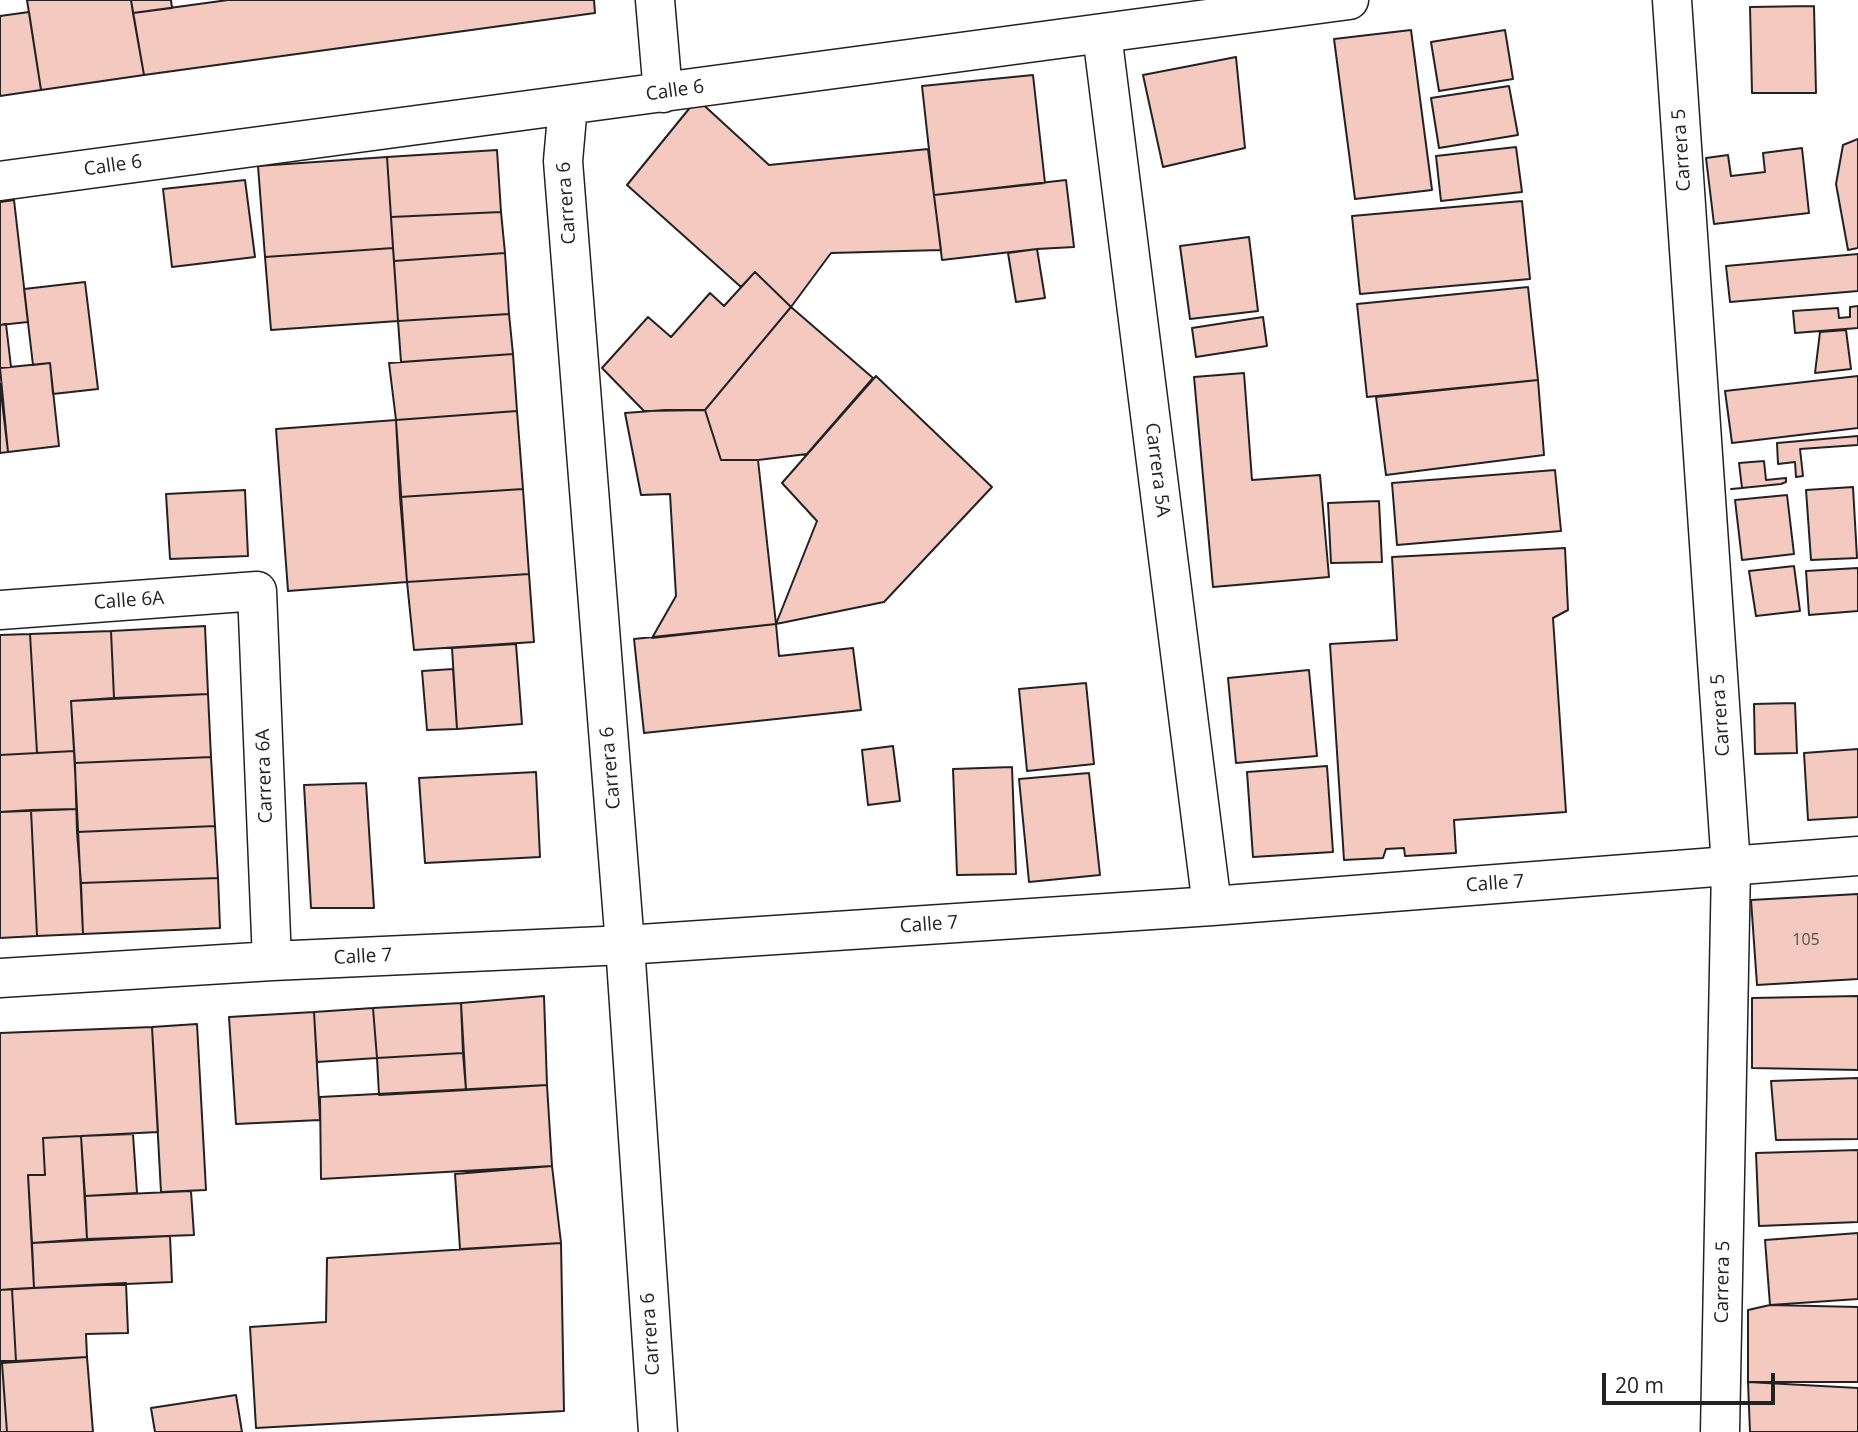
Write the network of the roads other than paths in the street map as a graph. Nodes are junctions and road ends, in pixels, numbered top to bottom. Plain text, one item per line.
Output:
1 (655, 0) edge
2 (1349, 0) edge
3 (1672, 0) edge
4 (1102, 34) junction
5 (663, 93) junction
6 (568, 105) junction
7 (0, 181) edge
8 (257, 591) joint
9 (0, 610) edge
10 (1858, 856) edge
11 (1731, 866) junction
12 (1212, 906) junction
13 (625, 944) junction
14 (272, 961) junction
15 (0, 978) edge
16 (657, 1432) edge
17 (1720, 1432) edge

1 - 5 street
2 - 4 street, Calle 6
3 - 11 street, Carrera 5
4 - 5 street, Calle 6
4 - 12 street, Carrera 5A
5 - 6 street, Calle 6
6 - 7 street, Calle 6
6 - 13 street, Carrera 6
8 - 9 street, Calle 6A
8 - 14 street, Carrera 6A
10 - 11 street, Calle 7
11 - 12 street, Calle 7
11 - 17 street, Carrera 5
12 - 13 street, Calle 7
13 - 14 street, Calle 7
13 - 16 street, Carrera 6
14 - 15 street, Calle 7

